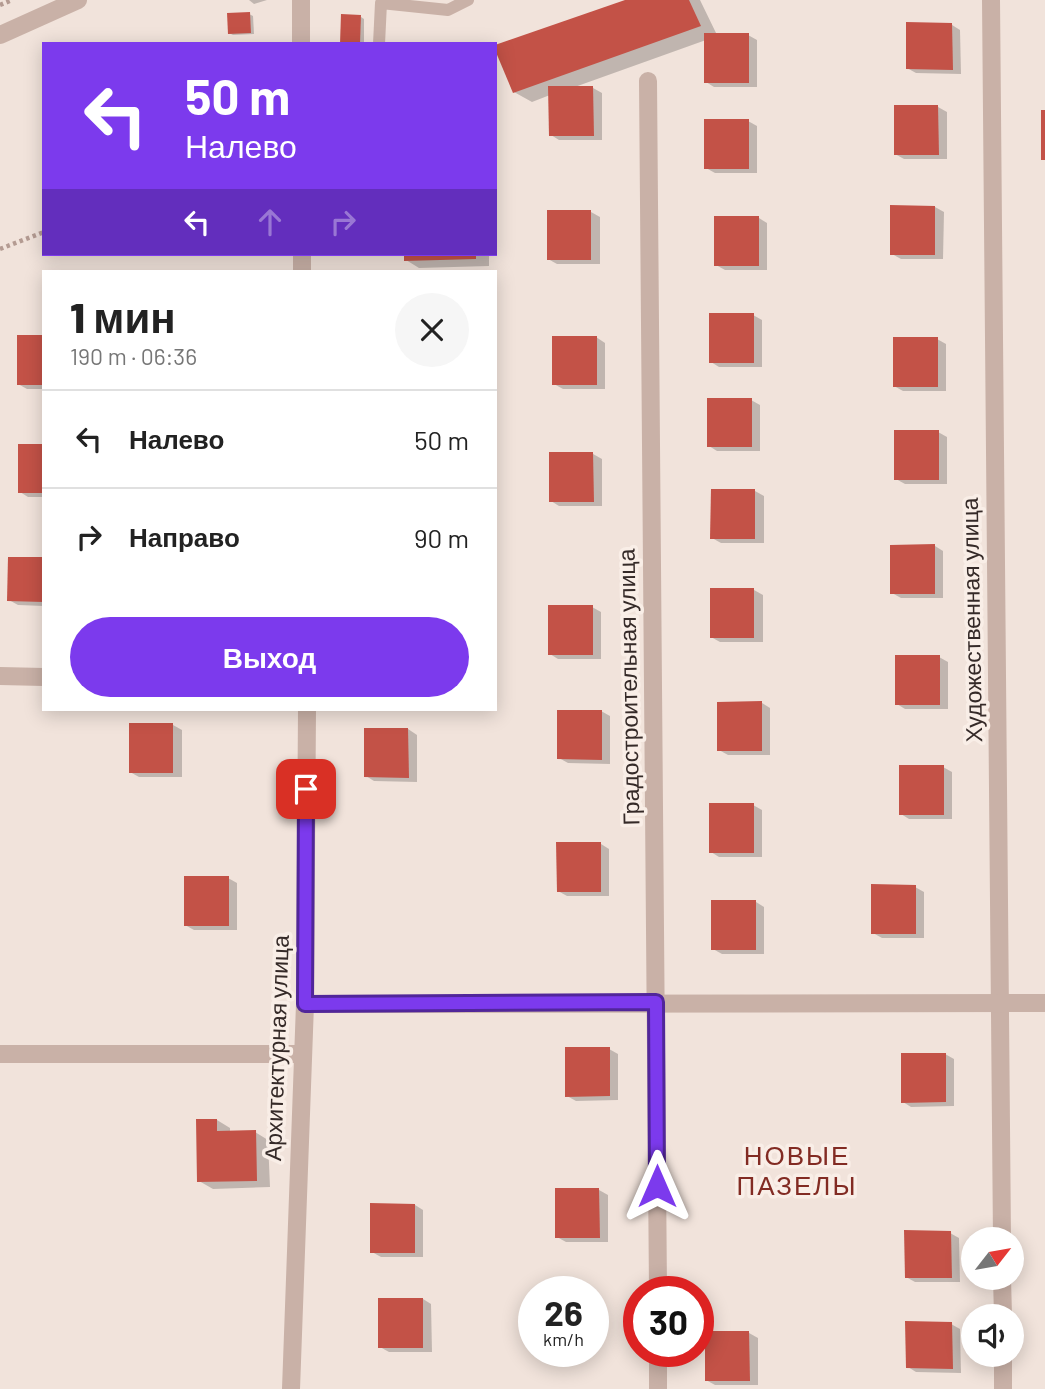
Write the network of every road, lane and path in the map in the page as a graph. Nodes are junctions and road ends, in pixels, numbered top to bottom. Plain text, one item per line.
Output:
1 (12, 0) edge
2 (78, 0) edge
3 (301, 0) edge
4 (468, 0) edge
5 (991, 0) edge
6 (380, 1) edge
7 (0, 5) edge
8 (52, 6) edge
9 (0, 35) edge
10 (301, 42) edge
11 (379, 42) edge
12 (648, 81) dead end
13 (42, 233) edge
14 (0, 248) edge
15 (0, 676) edge
16 (42, 677) edge
17 (307, 711) edge
18 (656, 1002) junction
19 (1000, 1002) junction
20 (1045, 1003) edge
21 (305, 1004) junction
22 (0, 1054) edge
23 (303, 1054) junction
24 (1002, 1227) edge
25 (658, 1276) edge
26 (658, 1367) edge
27 (1003, 1367) edge
28 (291, 1389) edge
29 (658, 1389) edge
30 (1003, 1389) edge

1 - 7 path
2 - 8 street
3 - 10 street
4 - 6 lane
5 - 19 street, Художественная улица
6 - 11 lane
8 - 9 street
12 - 18 street, Градостроительная улица
13 - 14 path
15 - 16 street
17 - 21 street, Архитектурная улица
18 - 19 street
18 - 21 street
18 - 25 street, Градостроительная улица
19 - 20 street
19 - 24 street, Художественная улица
21 - 23 street, Архитектурная улица
22 - 23 street
23 - 28 street, Архитектурная улица
26 - 29 street
27 - 30 street

